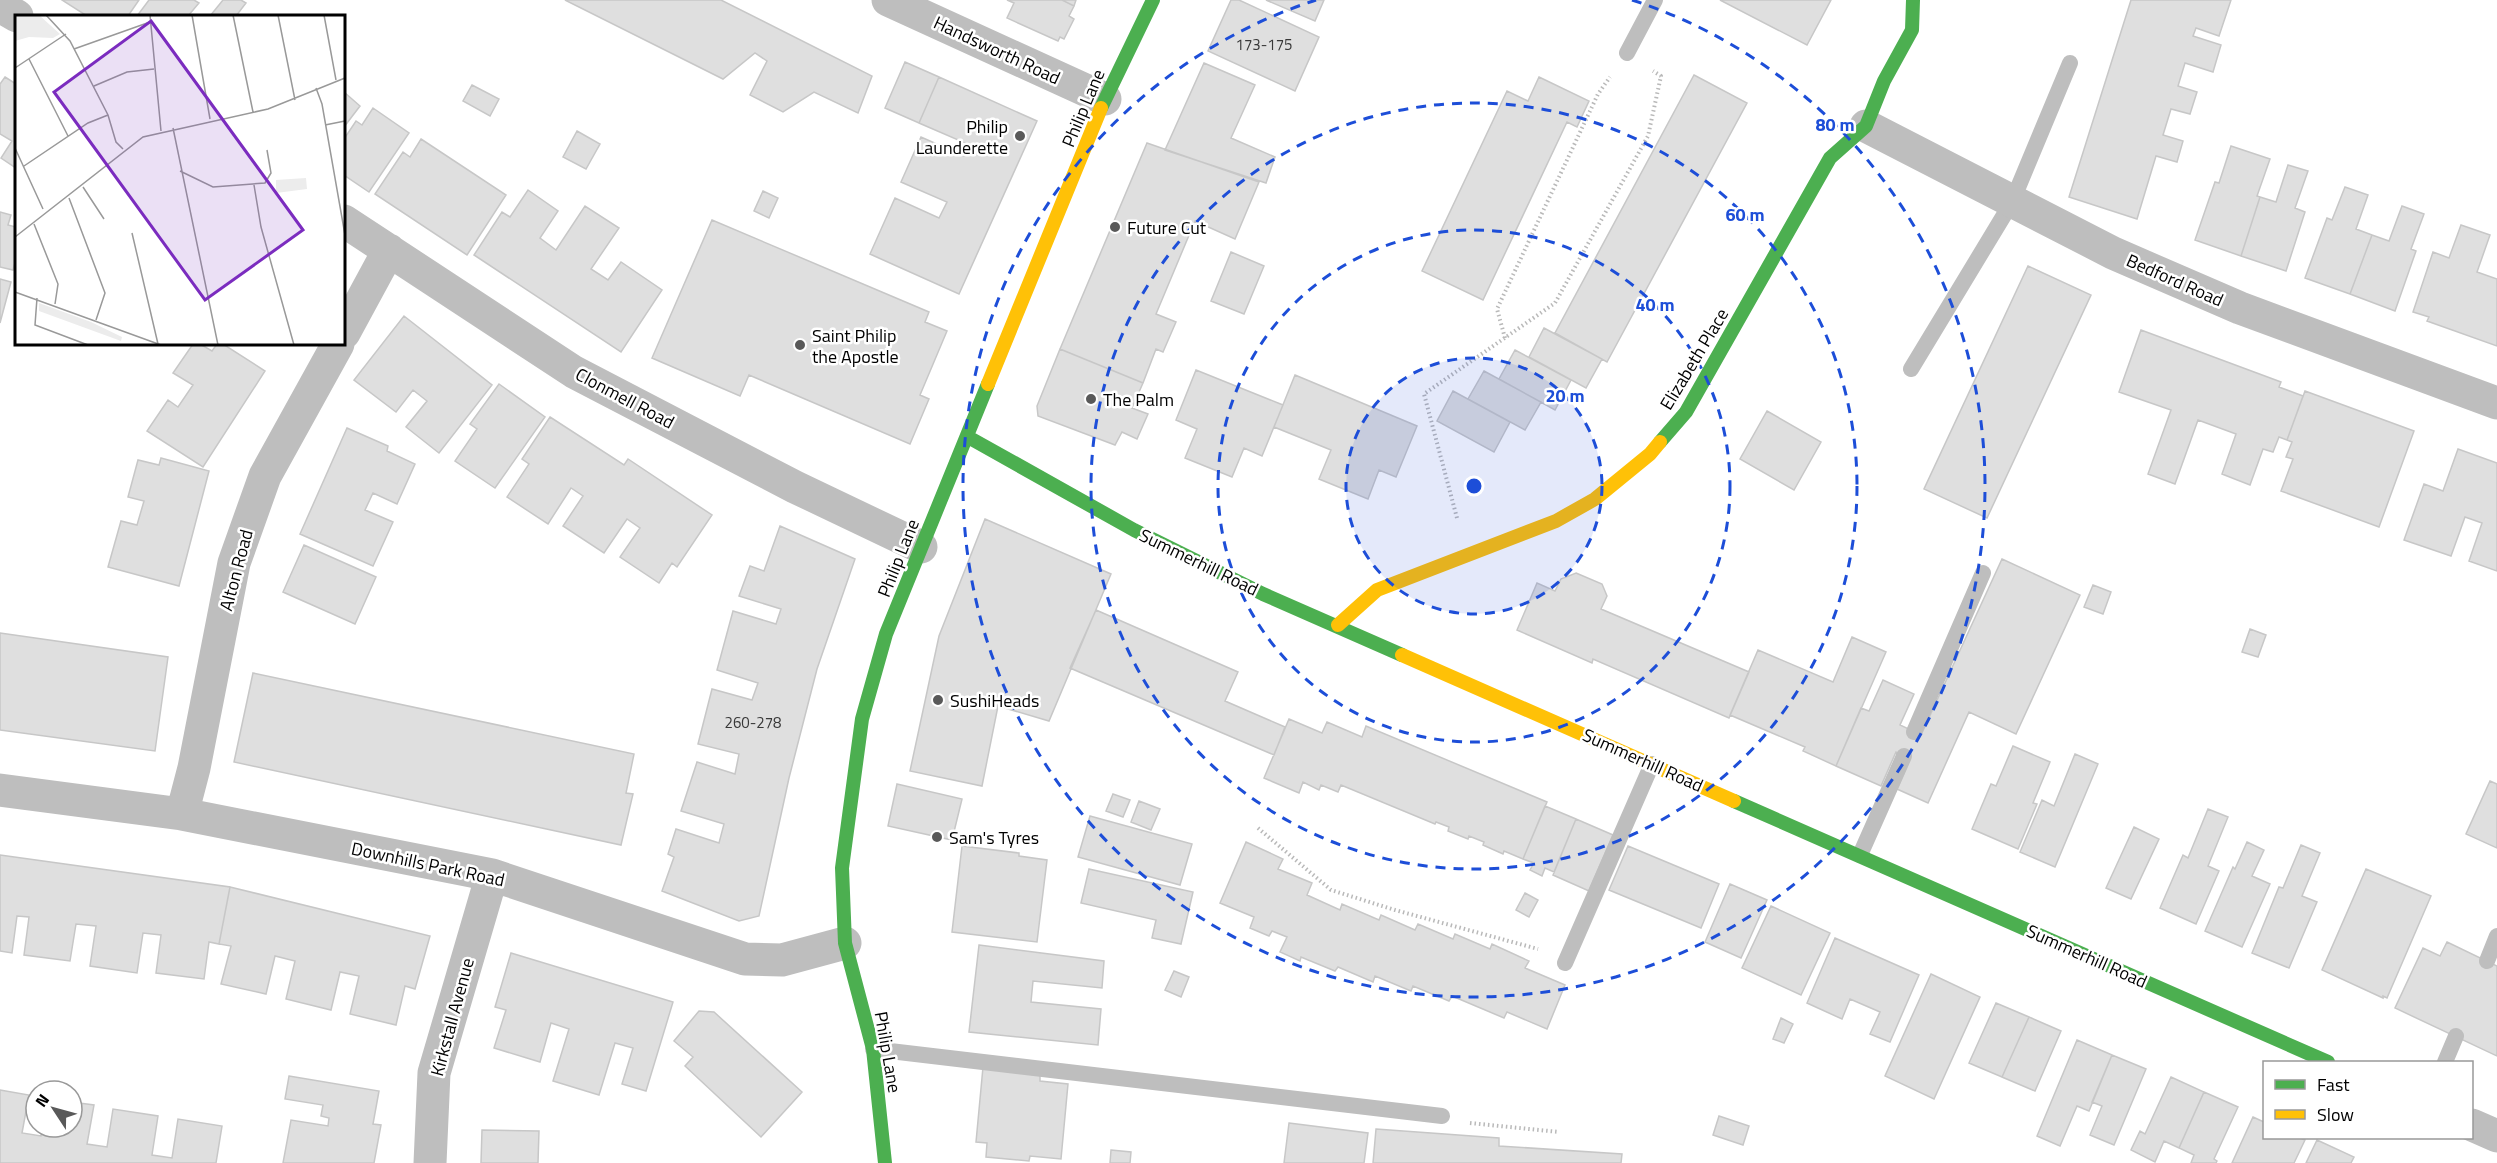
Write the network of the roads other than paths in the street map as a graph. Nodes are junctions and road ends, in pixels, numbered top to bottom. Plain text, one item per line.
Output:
1 (888, 0) edge
2 (1153, 0) edge
3 (1655, 0) edge
4 (1913, 0) edge
5 (1627, 52) road end
6 (2070, 63) dead end
7 (1105, 99) junction
8 (1866, 126) junction
9 (2012, 202) junction
10 (345, 222) edge
11 (389, 250) junction
12 (345, 331) edge
13 (337, 345) edge
14 (1911, 369) dead end
15 (2497, 403) edge
16 (968, 437) junction
17 (921, 547) junction
18 (1983, 573) dead end
19 (1338, 625) junction
20 (1914, 732) dead end
21 (1904, 756) dead end
22 (1652, 764) junction
23 (0, 790) edge
24 (182, 814) junction
25 (1860, 855) junction
26 (492, 875) junction
27 (2497, 936) edge
28 (845, 943) junction
29 (1566, 960) road end
30 (2487, 961) dead end
31 (2456, 1036) dead end
32 (873, 1049) junction
33 (2326, 1061) edge
34 (2445, 1061) edge
35 (1442, 1116) road end
36 (2473, 1125) edge
37 (2497, 1136) edge
38 (430, 1163) edge
39 (885, 1163) edge

1 - 7 street, Handsworth Road
2 - 7 street, Philip Lane
3 - 5 lane
4 - 8 street, Elizabeth Place
6 - 9 lane
7 - 16 street, Philip Lane
8 - 9 street, Bedford Road
8 - 19 street, Elizabeth Place
9 - 14 lane
9 - 15 street, Bedford Road
10 - 11 street, Clonmell Road
11 - 12 street
11 - 17 street, Clonmell Road
13 - 24 street, Alton Road
16 - 17 street, Philip Lane
16 - 19 street, Summerhill Road
17 - 28 street, Philip Lane
18 - 20 lane
19 - 22 street, Summerhill Road
21 - 25 lane
22 - 25 street, Summerhill Road
22 - 29 lane
23 - 24 street, Downhills Park Road
24 - 26 street, Downhills Park Road
25 - 33 street, Summerhill Road
26 - 28 street, Downhills Park Road
26 - 38 street, Kirkstall Avenue
27 - 30 lane
28 - 32 street, Philip Lane
31 - 34 lane
32 - 35 lane
32 - 39 street, Philip Lane
36 - 37 street

